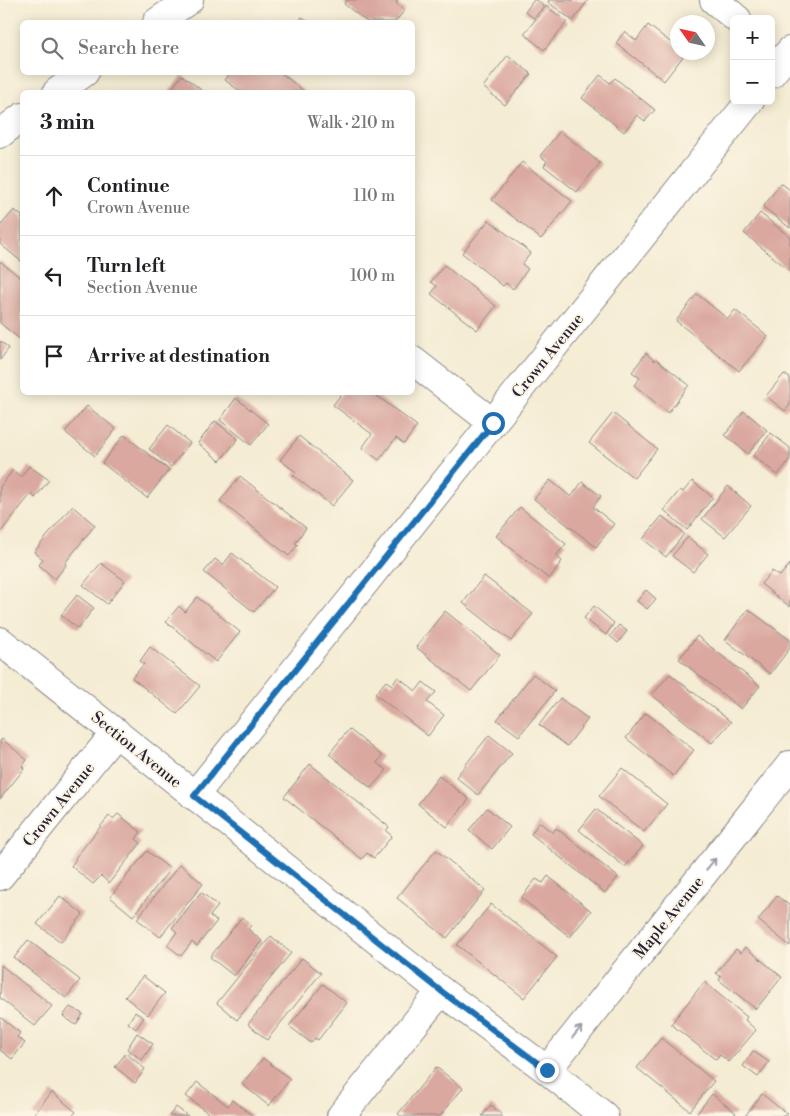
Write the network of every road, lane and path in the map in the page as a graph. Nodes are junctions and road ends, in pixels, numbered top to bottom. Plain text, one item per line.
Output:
1 (189, 0) edge
2 (714, 0) edge
3 (732, 15) edge
4 (160, 20) edge
5 (747, 105) edge
6 (20, 119) edge
7 (0, 134) edge
8 (415, 362) edge
9 (493, 423) junction
10 (0, 642) edge
11 (116, 732) junction
12 (790, 765) edge
13 (194, 796) junction
14 (0, 876) edge
15 (441, 991) junction
16 (547, 1070) junction
17 (341, 1116) edge
18 (604, 1116) edge

1 - 4 street
2 - 3 street
5 - 9 street, Crown Avenue
6 - 7 street
8 - 9 street
9 - 13 street, Crown Avenue
10 - 11 street, Section Avenue
11 - 13 street, Section Avenue
11 - 14 street, Crown Avenue
16 -> 12 street, Maple Avenue
13 - 15 street, Section Avenue
15 - 16 street, Section Avenue
15 - 17 street
16 - 18 street, Section Avenue

